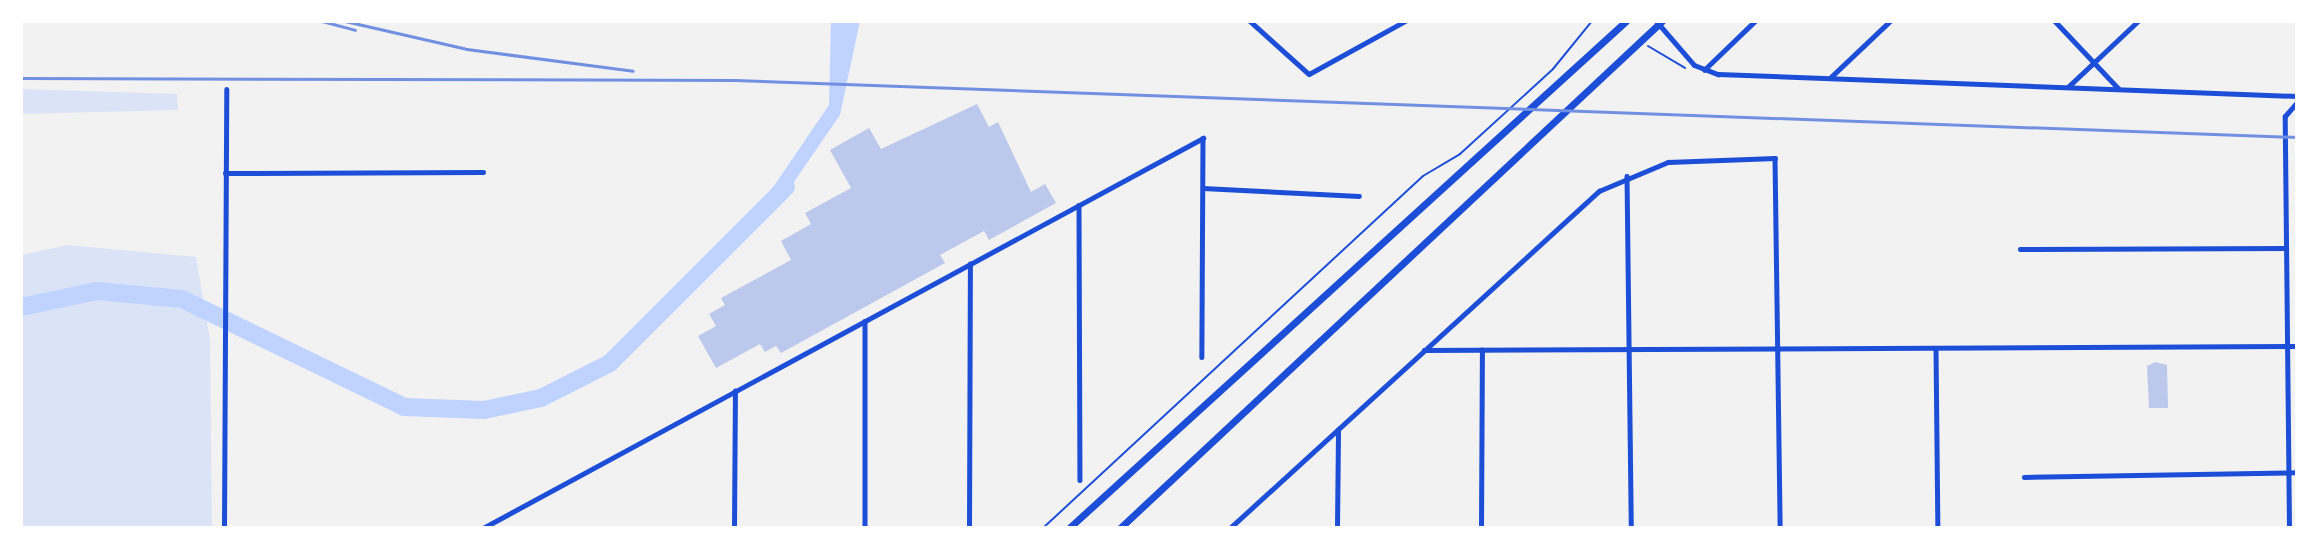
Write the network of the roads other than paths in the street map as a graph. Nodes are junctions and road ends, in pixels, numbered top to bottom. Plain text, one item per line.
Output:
1 (1250, 21) edge
2 (1405, 21) edge
3 (1626, 21) edge
4 (1755, 21) edge
5 (1890, 21) edge
6 (2055, 21) edge
7 (2138, 21) edge
8 (1659, 22) edge
9 (2094, 62) junction
10 (1704, 71) junction
11 (1830, 77) junction
12 (2068, 87) junction
13 (226, 89) dead end
14 (2119, 89) junction
15 (2297, 96) edge
16 (2297, 102) edge
17 (483, 172) dead end
18 (225, 173) junction
19 (1627, 176) junction
20 (1203, 188) junction
21 (1359, 195) dead end
22 (1079, 205) junction
23 (2286, 248) junction
24 (2020, 249) dead end
25 (970, 264) junction
26 (865, 321) junction
27 (2287, 346) junction
28 (2297, 346) edge
29 (1936, 348) junction
30 (1630, 349) junction
31 (1778, 349) junction
32 (1424, 350) junction
33 (1482, 350) junction
34 (1202, 357) dead end
35 (735, 390) junction
36 (1338, 429) junction
37 (2297, 472) edge
38 (2289, 473) junction
39 (2024, 477) dead end
40 (1080, 480) dead end
41 (224, 528) edge
42 (484, 528) edge
43 (734, 528) edge
44 (865, 528) edge
45 (969, 528) edge
46 (1069, 528) edge
47 (1120, 528) edge
48 (1230, 528) edge
49 (1337, 528) edge
50 (1481, 528) edge
51 (1631, 528) edge
52 (1780, 528) edge
53 (1938, 528) edge
54 (2289, 528) edge

1 - 2 street
3 - 46 highway
4 - 10 street
5 - 11 street
6 - 9 street
7 - 9 street
8 - 10 street
8 - 47 highway
9 - 12 street
9 - 14 street
10 - 11 street
11 - 12 street
12 - 14 street
13 - 18 street
14 - 15 street
16 - 23 street
17 - 18 street
18 - 41 street
19 - 30 street
19 - 31 street
19 - 32 street
20 - 21 street
20 - 22 street
20 - 34 street
22 - 25 street
22 - 40 street
23 - 24 street
23 - 27 street
25 - 26 street
25 - 45 street
26 - 35 street
26 - 44 street
27 - 28 street
27 - 29 street
27 - 38 street
29 - 31 street
29 - 53 street
30 - 31 street
30 - 33 street
30 - 51 street
31 - 52 street
32 - 33 street
32 - 36 street
33 - 50 street
35 - 42 street
35 - 43 street
36 - 48 street
36 - 49 street
37 - 38 street
38 - 39 street
38 - 54 street

